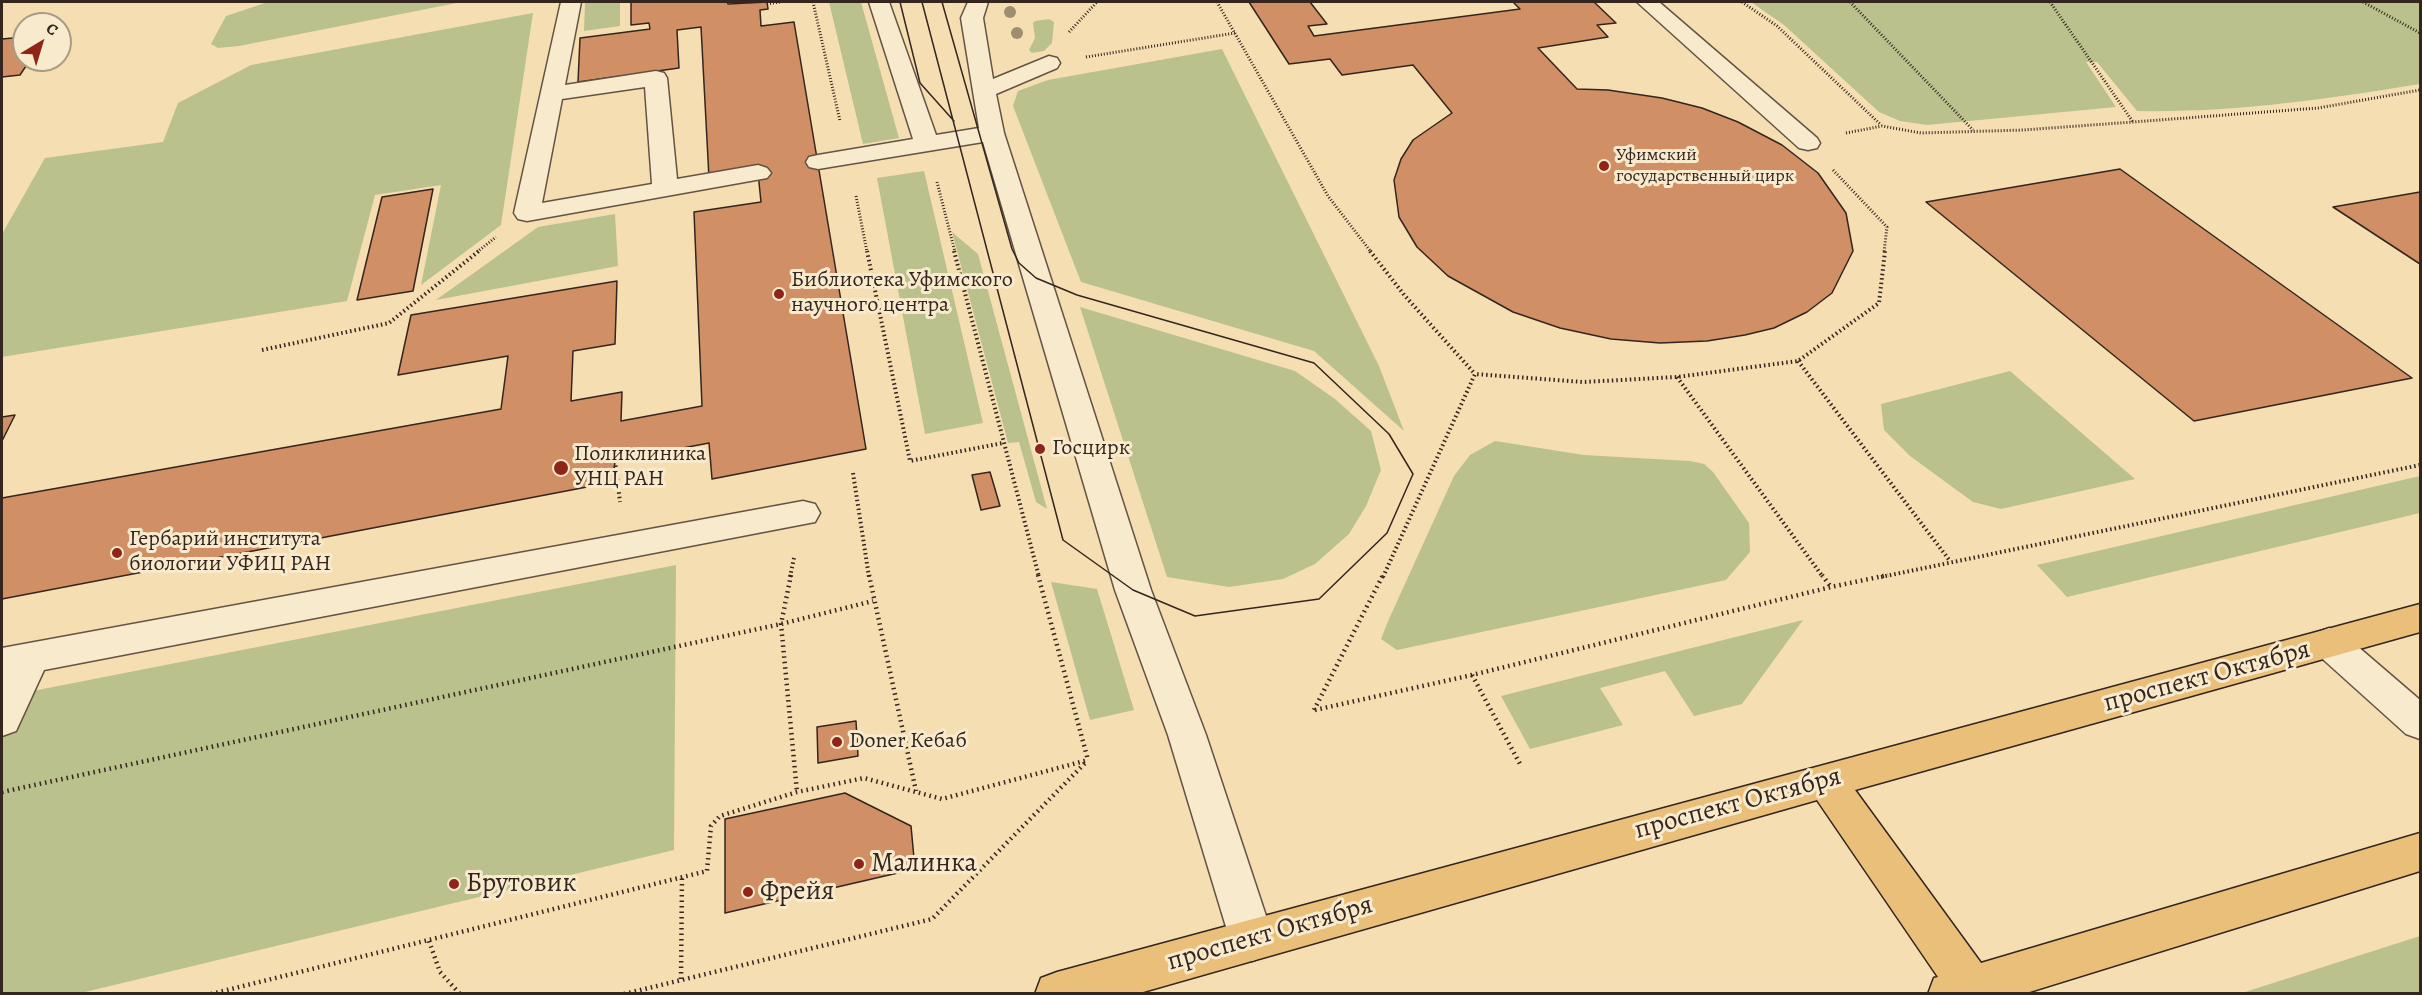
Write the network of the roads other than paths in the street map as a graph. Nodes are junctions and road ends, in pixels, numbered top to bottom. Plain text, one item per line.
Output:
1 (571, 2) edge
2 (879, 2) edge
3 (978, 2) edge
4 (1647, 2) edge
5 (1049, 63) road end
6 (984, 91) junction
7 (552, 94) junction
8 (992, 133) junction
9 (927, 144) junction
10 (1808, 144) road end
11 (818, 162) dead end
12 (758, 173) dead end
13 (664, 190) junction
14 (803, 513) road end
15 (2421, 618) edge
16 (2329, 644) junction
17 (16, 661) edge
18 (2, 720) edge
19 (2421, 723) edge
20 (1826, 781) junction
21 (2421, 852) edge
22 (1252, 940) junction
23 (1960, 990) edge
24 (1057, 993) edge

1 - 7 street
2 - 9 street
3 - 6 street
4 - 10 street
5 - 6 street
6 - 8 street
7 - 13 street
7 - 13 street
8 - 9 street
8 - 22 street
9 - 11 street
12 - 13 street
14 - 17 street
15 - 16 main road, проспект Октября
16 - 19 street
16 - 20 main road, проспект Октября
17 - 18 street
20 - 22 main road, проспект Октября
20 - 23 main road
21 - 23 main road
22 - 24 main road, проспект Октября

